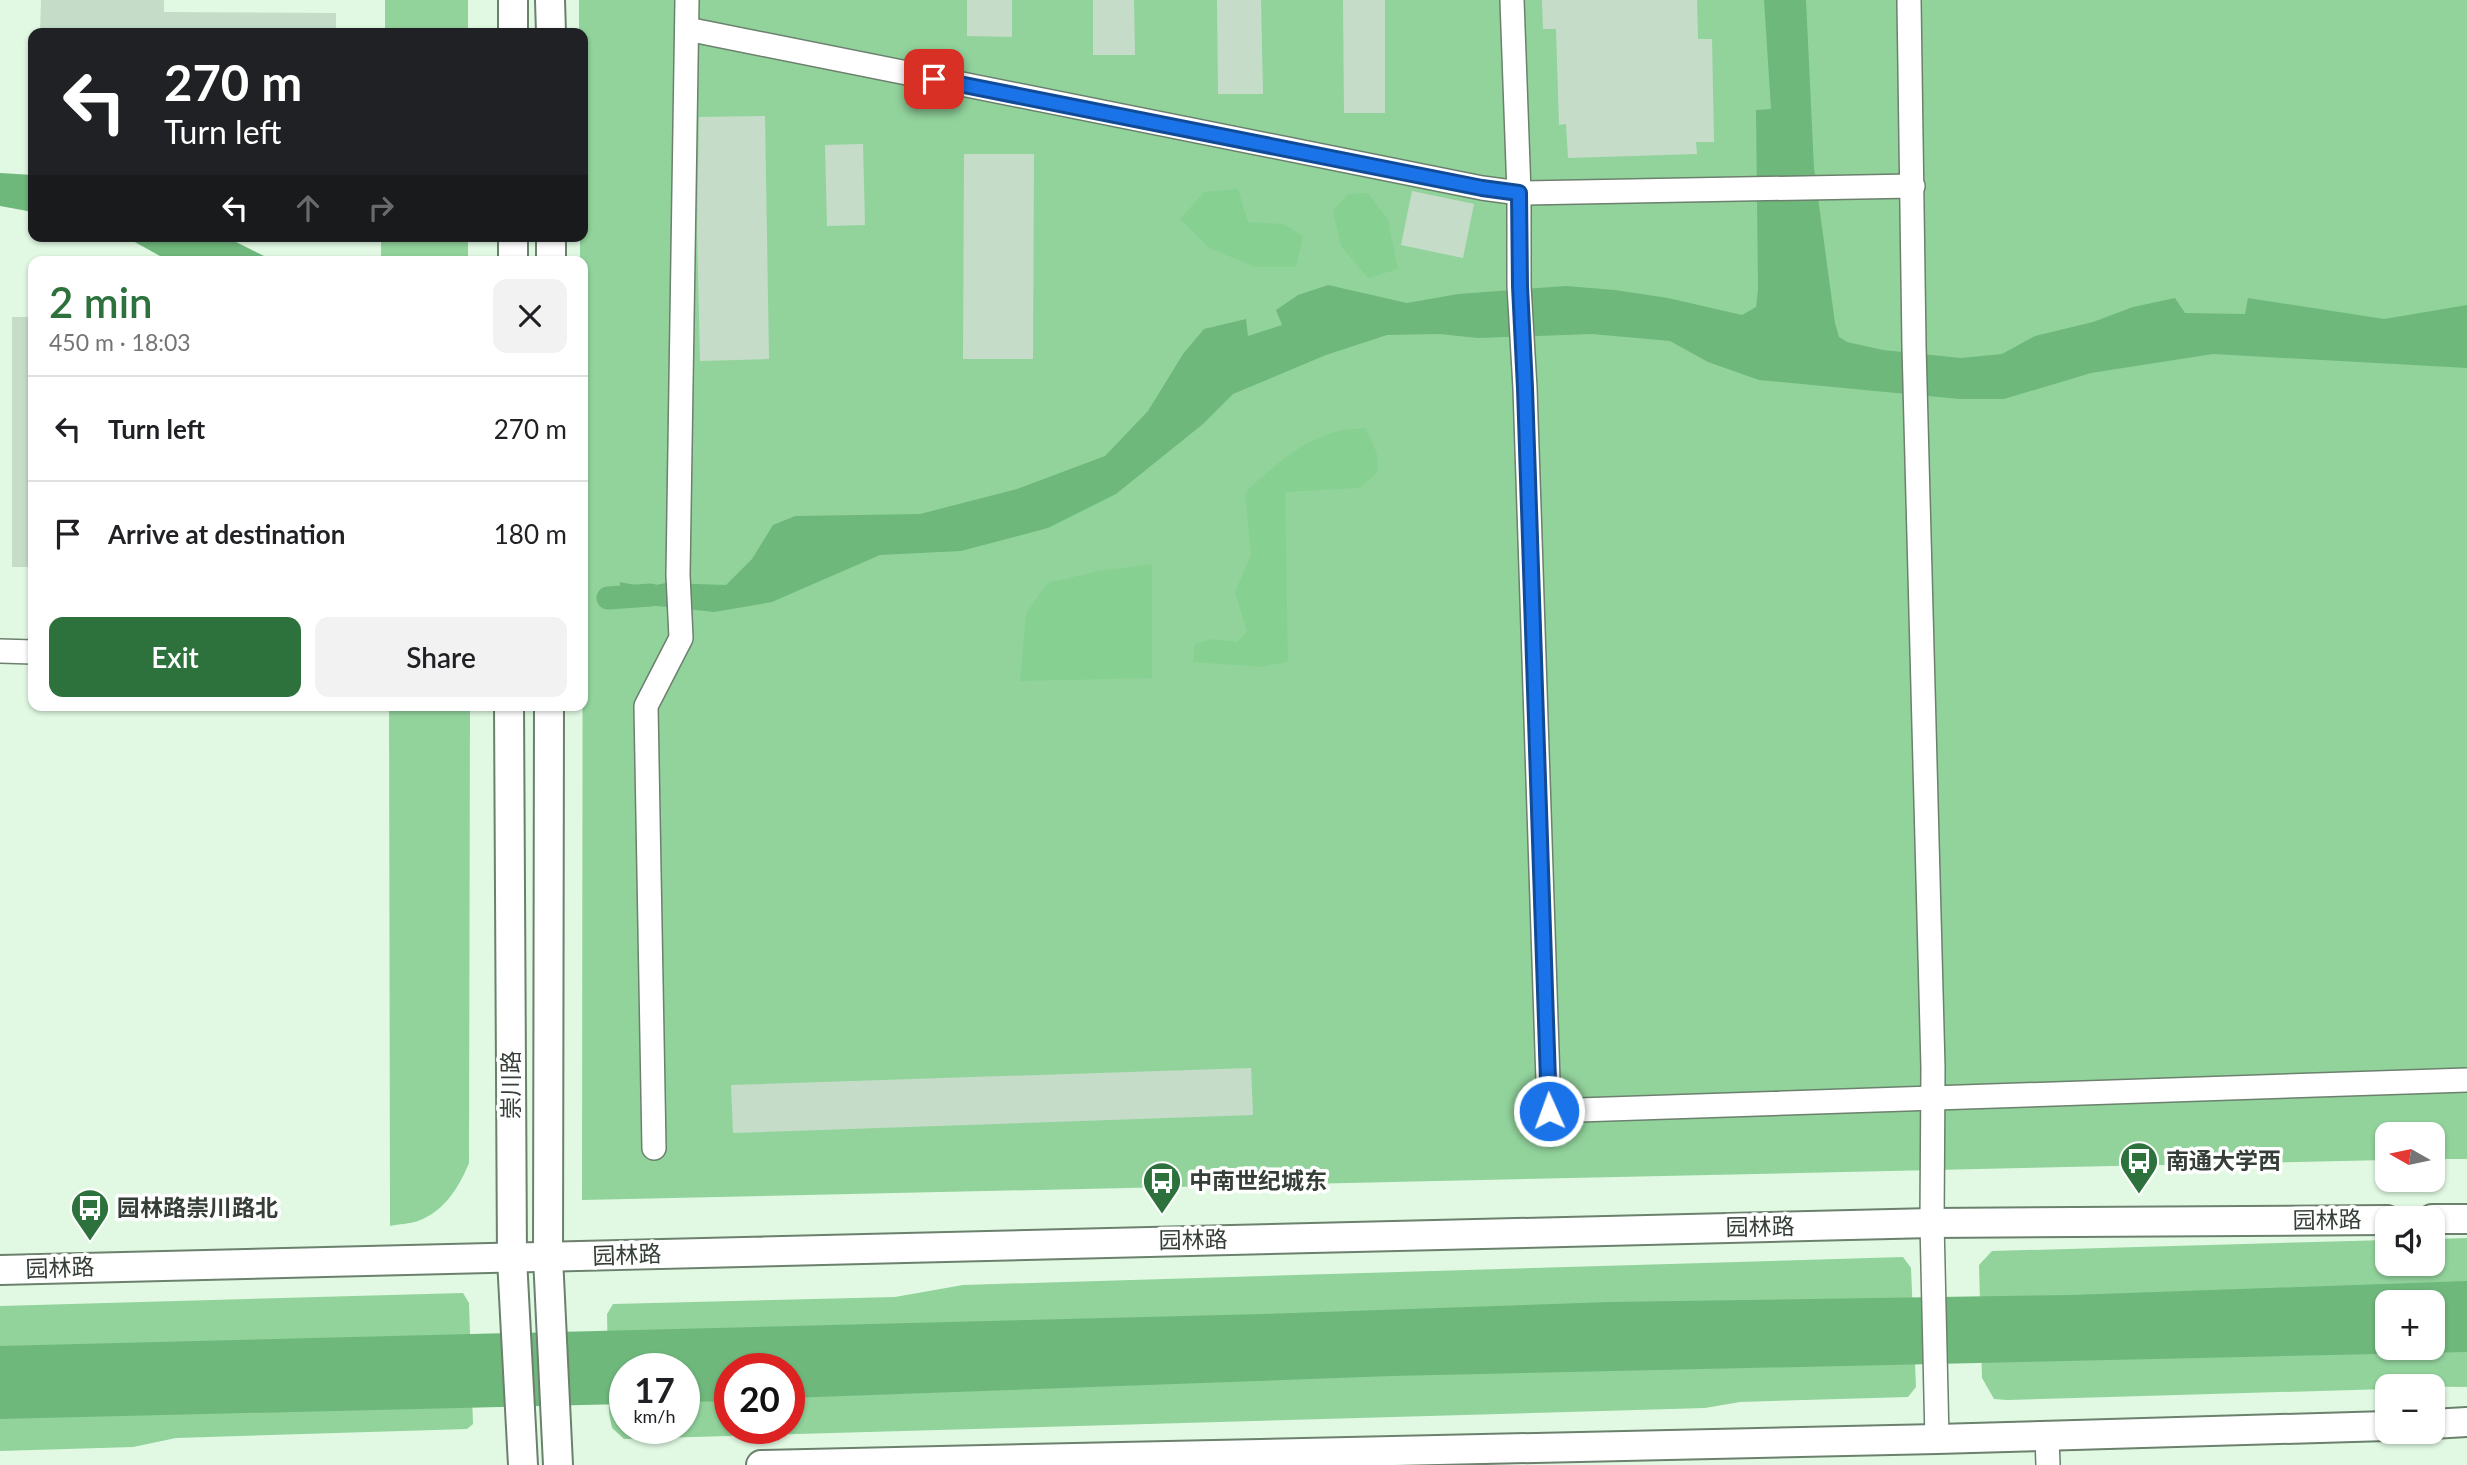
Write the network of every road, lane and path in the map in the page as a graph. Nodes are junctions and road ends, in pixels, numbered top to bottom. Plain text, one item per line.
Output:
1 (513, 0) edge
2 (551, 0) edge
3 (687, 0) edge
4 (1512, 0) edge
5 (1909, 0) edge
6 (513, 28) edge
7 (551, 28) edge
8 (687, 29) junction
9 (1913, 186) junction
10 (1519, 193) junction
11 (0, 652) edge
12 (28, 652) edge
13 (509, 711) edge
14 (549, 711) edge
15 (2467, 1080) edge
16 (1931, 1099) junction
17 (654, 1148) dead end
18 (2445, 1219) edge
19 (2467, 1219) edge
20 (2375, 1220) edge
21 (1932, 1223) junction
22 (548, 1257) junction
23 (512, 1259) junction
24 (0, 1270) edge
25 (2467, 1422) edge
26 (2445, 1423) edge
27 (2375, 1426) edge
28 (2048, 1436) junction
29 (1937, 1439) junction
30 (523, 1465) edge
31 (558, 1465) edge
32 (761, 1465) edge
33 (2048, 1465) edge

1 - 6 main road
2 - 7 main road
3 - 8 street
4 - 10 street
5 - 9 street
8 - 10 street
8 - 17 street
9 - 10 street
9 - 16 street
10 - 16 street
11 - 12 street
13 - 23 main road, 崇川路
14 - 22 main road, 崇川路
15 - 16 street
16 - 21 street
18 - 19 main road
20 - 21 main road, 园林路
21 - 22 main road, 园林路
21 - 29 street
22 - 23 main road, 园林路
22 - 31 main road, 崇川路
23 - 24 main road, 园林路
23 - 30 main road, 崇川路
25 - 26 main road
27 - 28 main road
28 - 29 main road
28 - 33 street
29 - 32 main road

